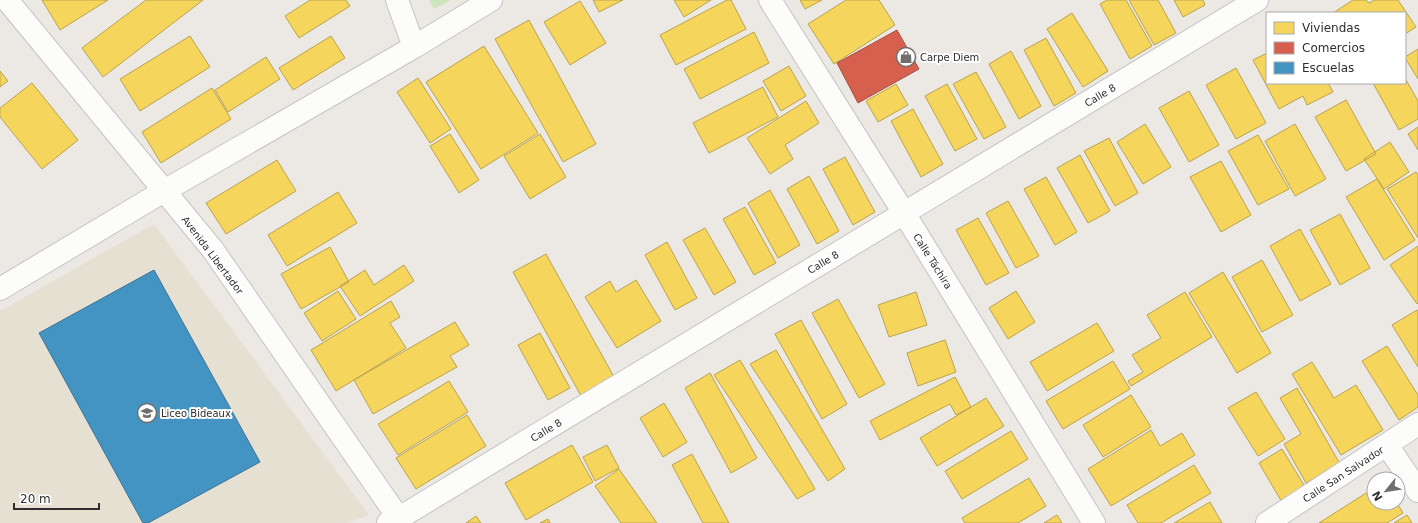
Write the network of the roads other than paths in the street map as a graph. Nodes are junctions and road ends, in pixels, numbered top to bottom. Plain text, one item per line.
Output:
1 (7, 0) edge
2 (397, 0) edge
3 (492, 0) edge
4 (770, 0) edge
5 (1257, 0) edge
6 (414, 47) junction
7 (164, 191) junction
8 (904, 213) junction
9 (0, 289) edge
10 (1418, 424) edge
11 (1386, 445) junction
12 (1418, 491) edge
13 (396, 521) edge
14 (1094, 523) edge
15 (1267, 523) edge

1 - 7 street, Avenida Libertador
2 - 6 street
3 - 6 street
4 - 8 street, Calle Táchira
5 - 8 street, Calle 8
6 - 7 street
7 - 9 street
7 - 13 street, Avenida Libertador
8 - 13 street, Calle 8
8 - 14 street, Calle Táchira
10 - 11 street, Calle San Salvador
11 - 12 street
11 - 15 street, Calle San Salvador

